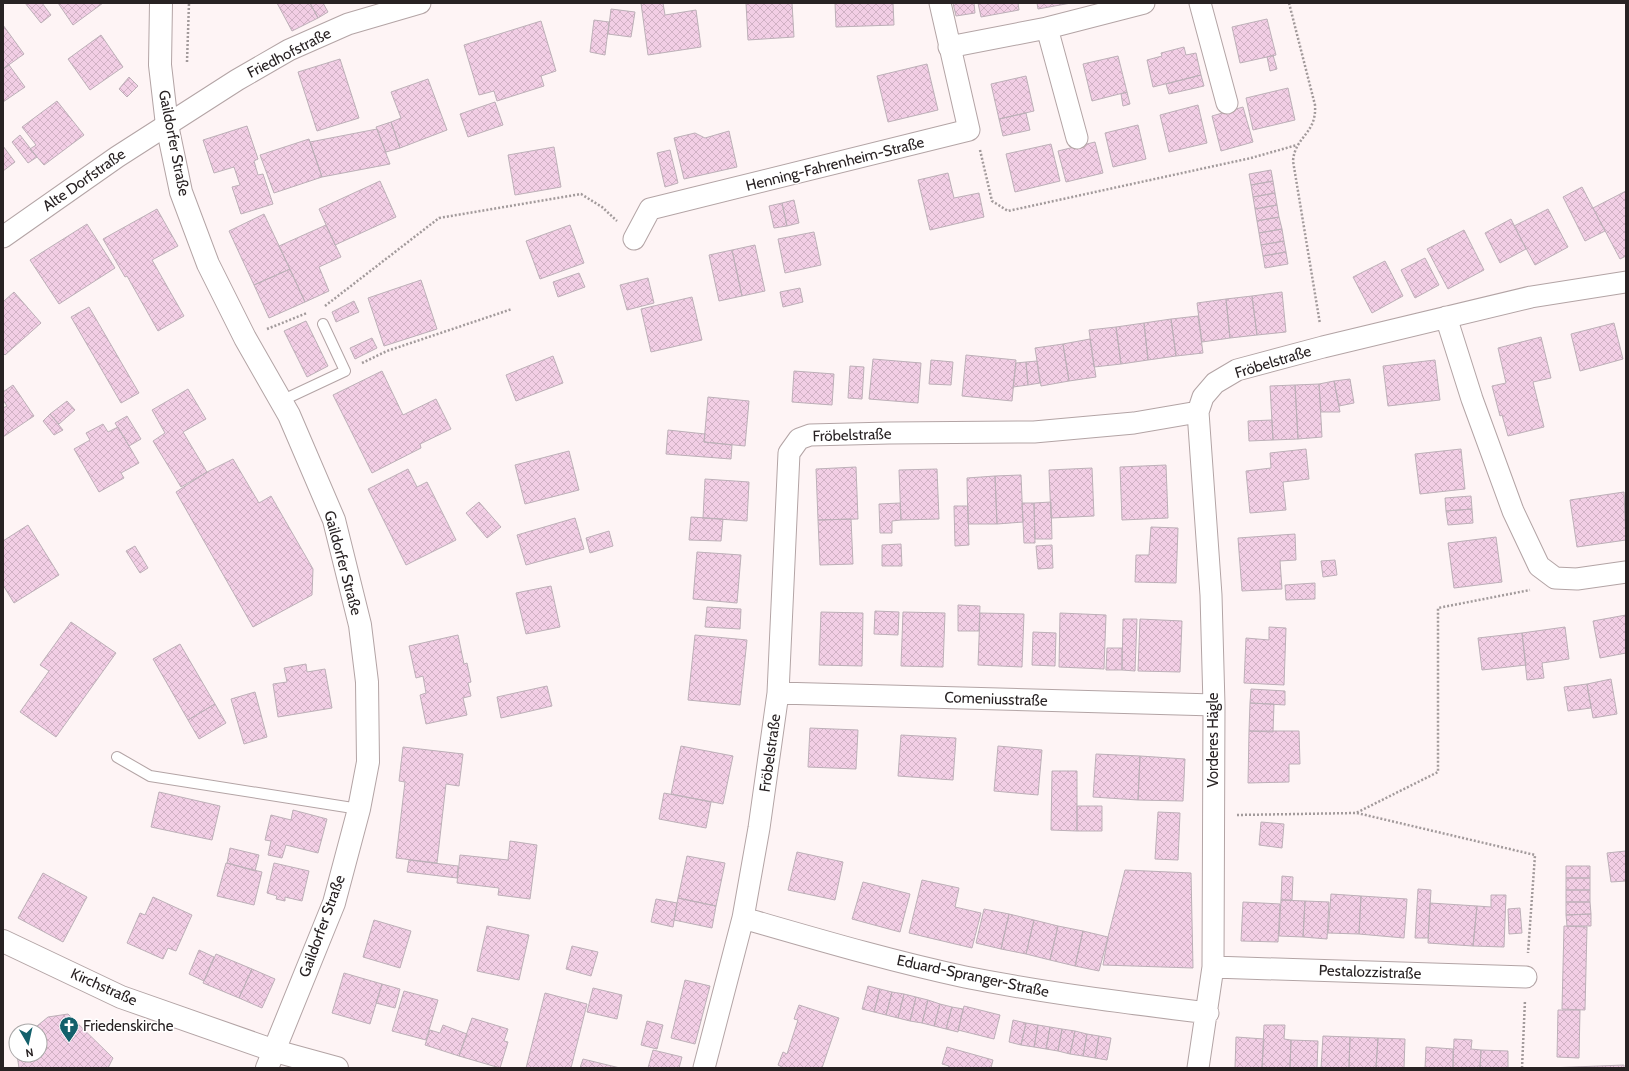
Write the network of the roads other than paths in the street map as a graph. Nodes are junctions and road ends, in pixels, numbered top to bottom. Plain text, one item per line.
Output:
1 (161, 3) edge
2 (420, 3) edge
3 (940, 3) edge
4 (1144, 3) edge
5 (1200, 3) edge
6 (1047, 28) junction
7 (949, 47) junction
8 (1227, 103) dead end
9 (167, 125) junction
10 (1077, 138) dead end
11 (3, 237) edge
12 (634, 239) road end
13 (1626, 282) edge
14 (1446, 317) junction
15 (323, 324) dead end
16 (281, 401) junction
17 (1198, 412) junction
18 (1626, 572) edge
19 (778, 693) junction
20 (1214, 705) junction
21 (118, 757) dead end
22 (359, 809) junction
23 (743, 918) junction
24 (3, 941) edge
25 (1213, 967) junction
26 (1526, 977) dead end
27 (1208, 1013) junction
28 (271, 1060) edge
29 (337, 1068) edge
30 (704, 1068) edge
31 (1198, 1068) edge

1 - 9 main road, Gaildorfer Straße
2 - 9 street, Friedhofstraße
3 - 7 street
4 - 6 street
5 - 8 street
6 - 7 street
6 - 10 street
7 - 12 street, Henning-Fahrenheim-Straße
9 - 11 street, Alte Dorfstraße
9 - 16 main road, Gaildorfer Straße
13 - 14 street, Fröbelstraße
14 - 17 street, Fröbelstraße
14 - 18 street
15 - 16 lane
16 - 22 main road, Gaildorfer Straße
17 - 19 street, Fröbelstraße
17 - 20 street, Vorderes Hägle
19 - 20 street, Comeniusstraße
19 - 23 street, Fröbelstraße
20 - 25 street, Vorderes Hägle
21 - 22 lane
22 - 28 main road, Gaildorfer Straße
23 - 27 street, Eduard-Spranger-Straße
23 - 30 street, Fröbelstraße
24 - 28 main road, Kirchstraße
25 - 26 street, Pestalozzistraße
25 - 27 street, Vorderes Hägle
27 - 31 street, Vorderes Hägle
28 - 29 main road, Kirchstraße

